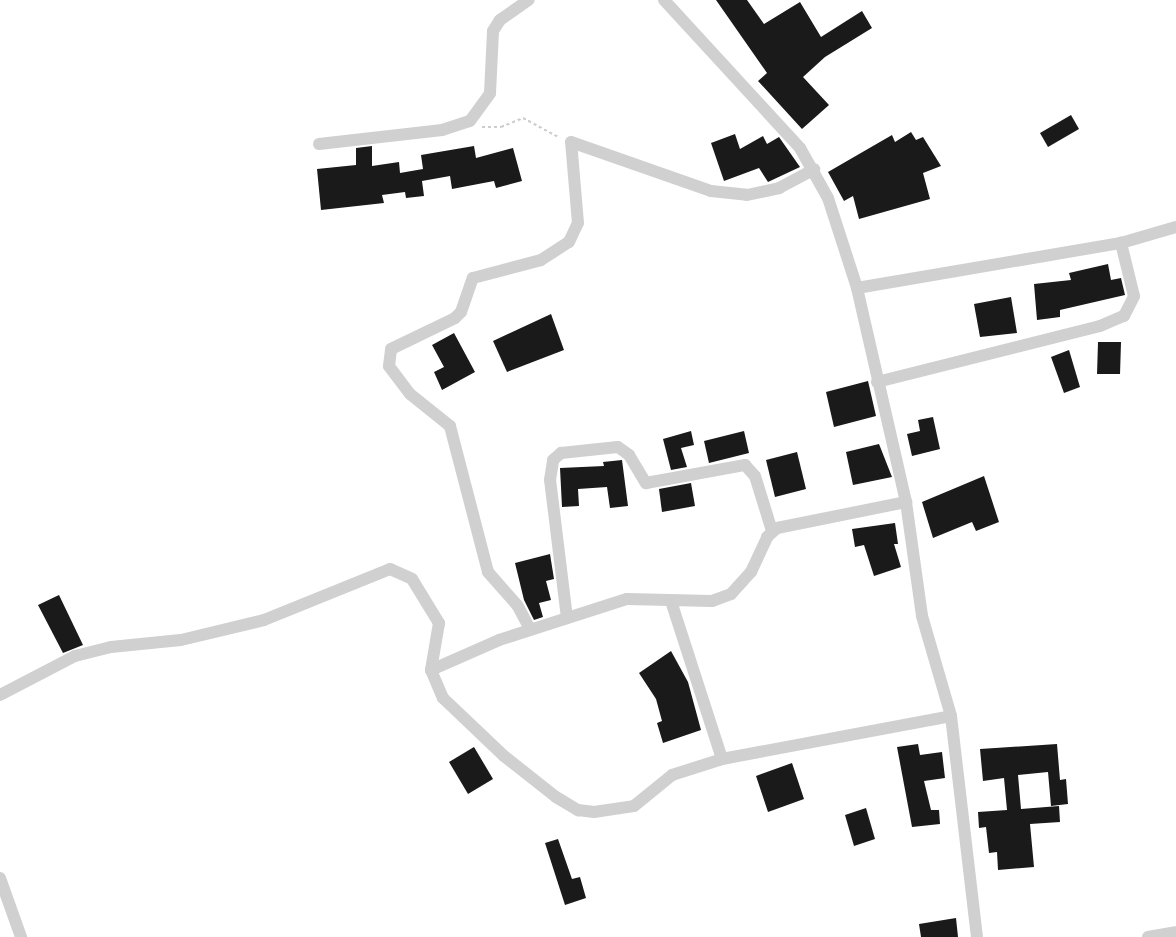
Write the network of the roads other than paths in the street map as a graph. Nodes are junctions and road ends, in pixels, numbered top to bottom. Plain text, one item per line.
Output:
1 (530, 0) edge
2 (664, 0) edge
3 (319, 144) dead end
4 (814, 169) junction
5 (1176, 227) edge
6 (1121, 243) junction
7 (856, 288) junction
8 (877, 382) junction
9 (906, 502) junction
10 (772, 531) junction
11 (671, 601) junction
12 (567, 618) junction
13 (530, 629) junction
14 (431, 670) junction
15 (0, 695) edge
16 (951, 716) junction
17 (722, 759) junction
18 (0, 878) edge
19 (1176, 932) edge
20 (21, 937) edge
21 (977, 937) edge
22 (1148, 937) edge

1 - 3 street
2 - 4 street
4 - 7 street
4 - 13 street
5 - 6 street
6 - 7 street
6 - 8 street
7 - 8 street
8 - 9 street
9 - 10 street
9 - 16 street
10 - 11 street
10 - 12 street
11 - 12 street
11 - 17 street
12 - 13 street
13 - 14 street
14 - 15 street
14 - 17 street
16 - 17 street
16 - 21 street
18 - 20 street
19 - 22 street

